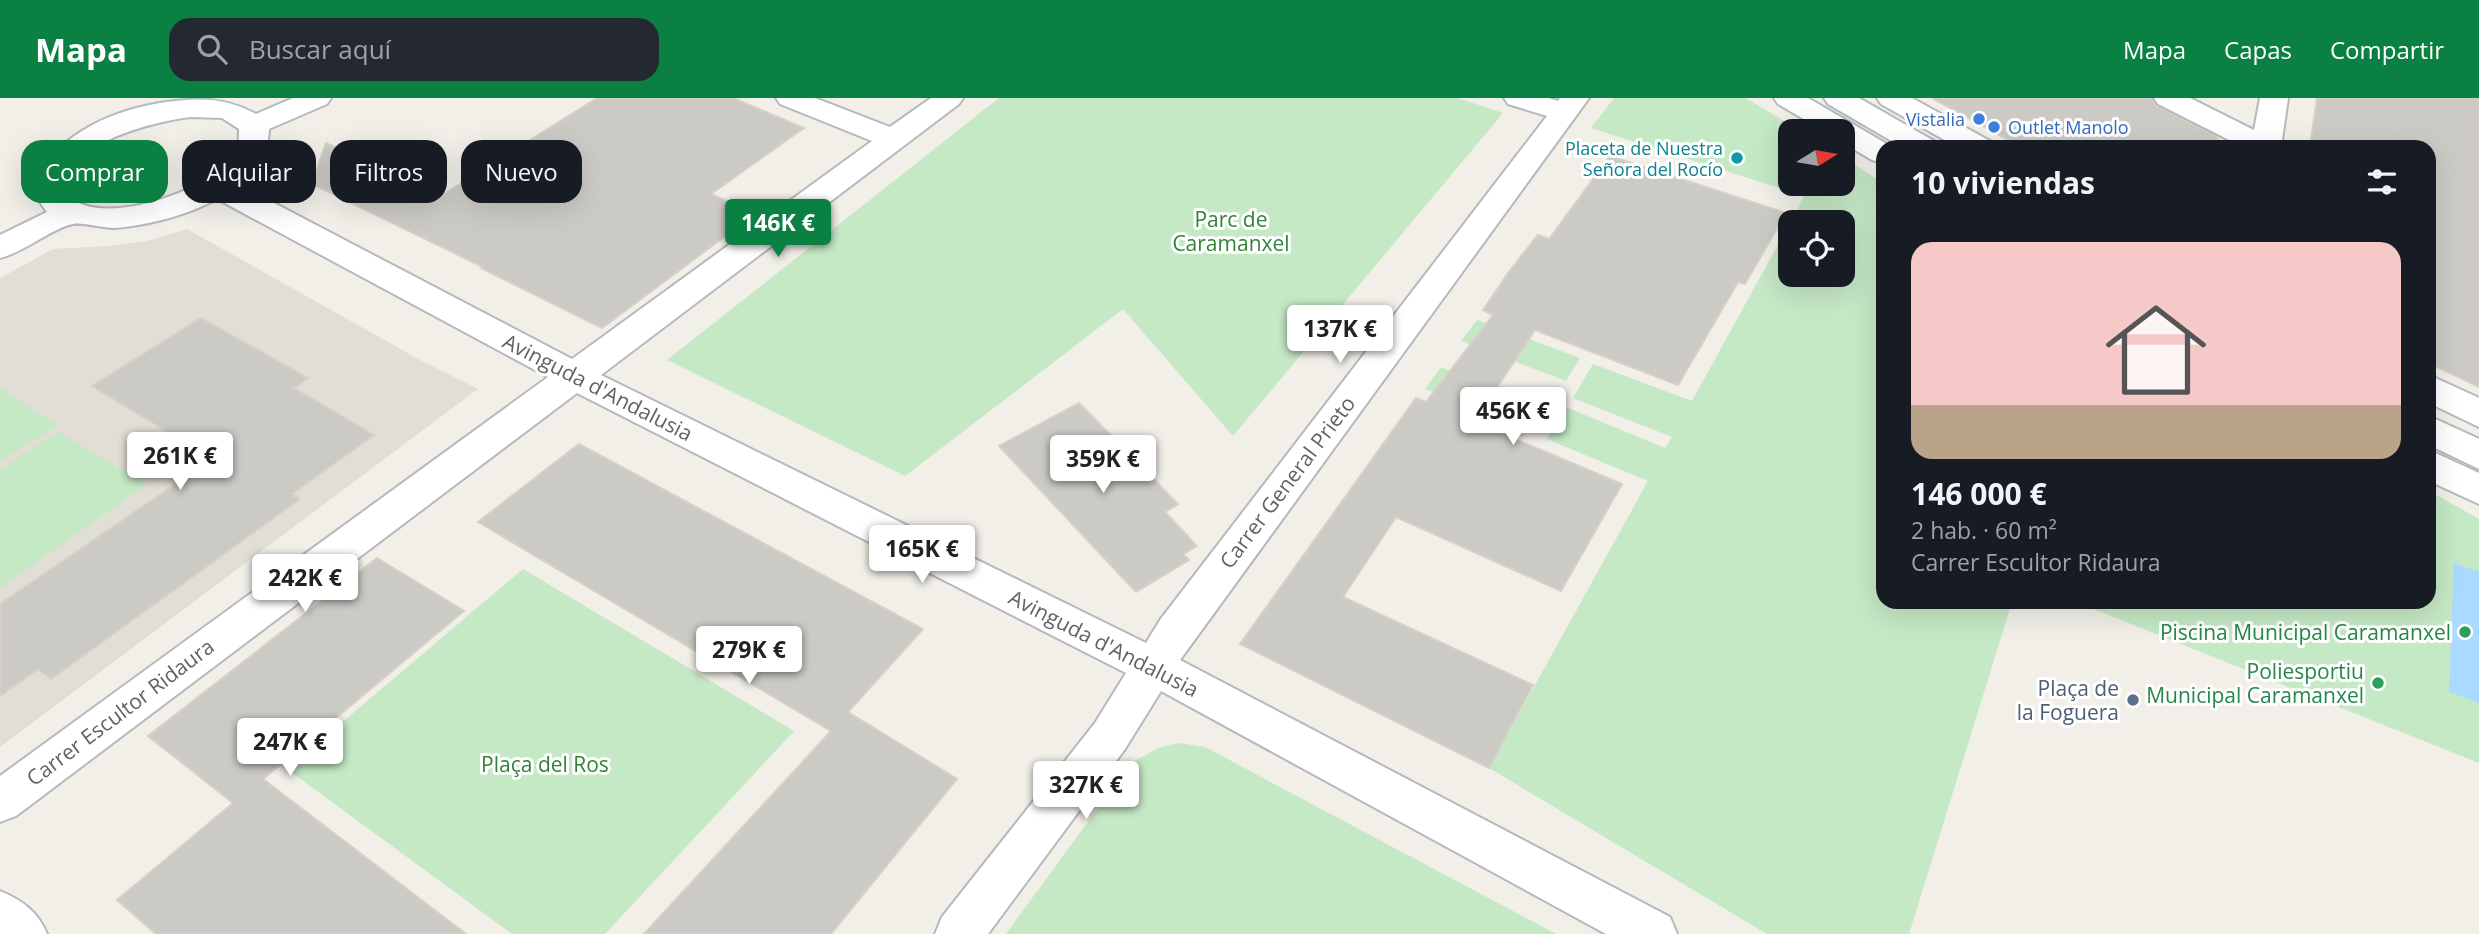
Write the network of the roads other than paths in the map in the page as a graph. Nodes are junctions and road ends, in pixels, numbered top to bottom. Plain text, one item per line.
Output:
1 (317, 98) edge
2 (790, 98) edge
3 (949, 98) edge
4 (1518, 98) edge
5 (1788, 98) edge
6 (1838, 98) edge
7 (1891, 98) edge
8 (2168, 98) edge
9 (2274, 98) edge
10 (1570, 105) edge
11 (254, 125) junction
12 (893, 139) junction
13 (256, 140) edge
14 (1911, 140) edge
15 (1966, 140) edge
16 (2252, 140) edge
17 (2267, 140) edge
18 (1876, 150) edge
19 (182, 201) edge
20 (248, 203) edge
21 (69, 213) junction
22 (0, 248) edge
23 (576, 377) junction
24 (2436, 392) edge
25 (2479, 414) edge
26 (2436, 433) edge
27 (2479, 455) edge
28 (2436, 468) edge
29 (2479, 490) edge
30 (1154, 667) junction
31 (0, 802) edge
32 (0, 914) edge
33 (23, 934) edge
34 (959, 934) edge
35 (1653, 934) edge

1 - 11 street
2 - 12 street
3 - 12 street, Carrer Escultor Ridaura
4 - 10 street
5 - 18 street
6 - 14 street
7 - 15 street
8 - 16 street
9 - 17 street
10 - 30 street, Carrer General Prieto
11 - 13 street
11 - 21 street
12 - 23 street, Carrer Escultor Ridaura
19 - 21 street
20 - 23 street, Avinguda d'Andalusia
21 - 22 street
23 - 30 street, Avinguda d'Andalusia
23 - 31 street, Carrer Escultor Ridaura
24 - 25 street
26 - 27 street
28 - 29 street
30 - 34 street, Carrer General Prieto
30 - 35 street, Avinguda d'Andalusia
32 - 33 street

